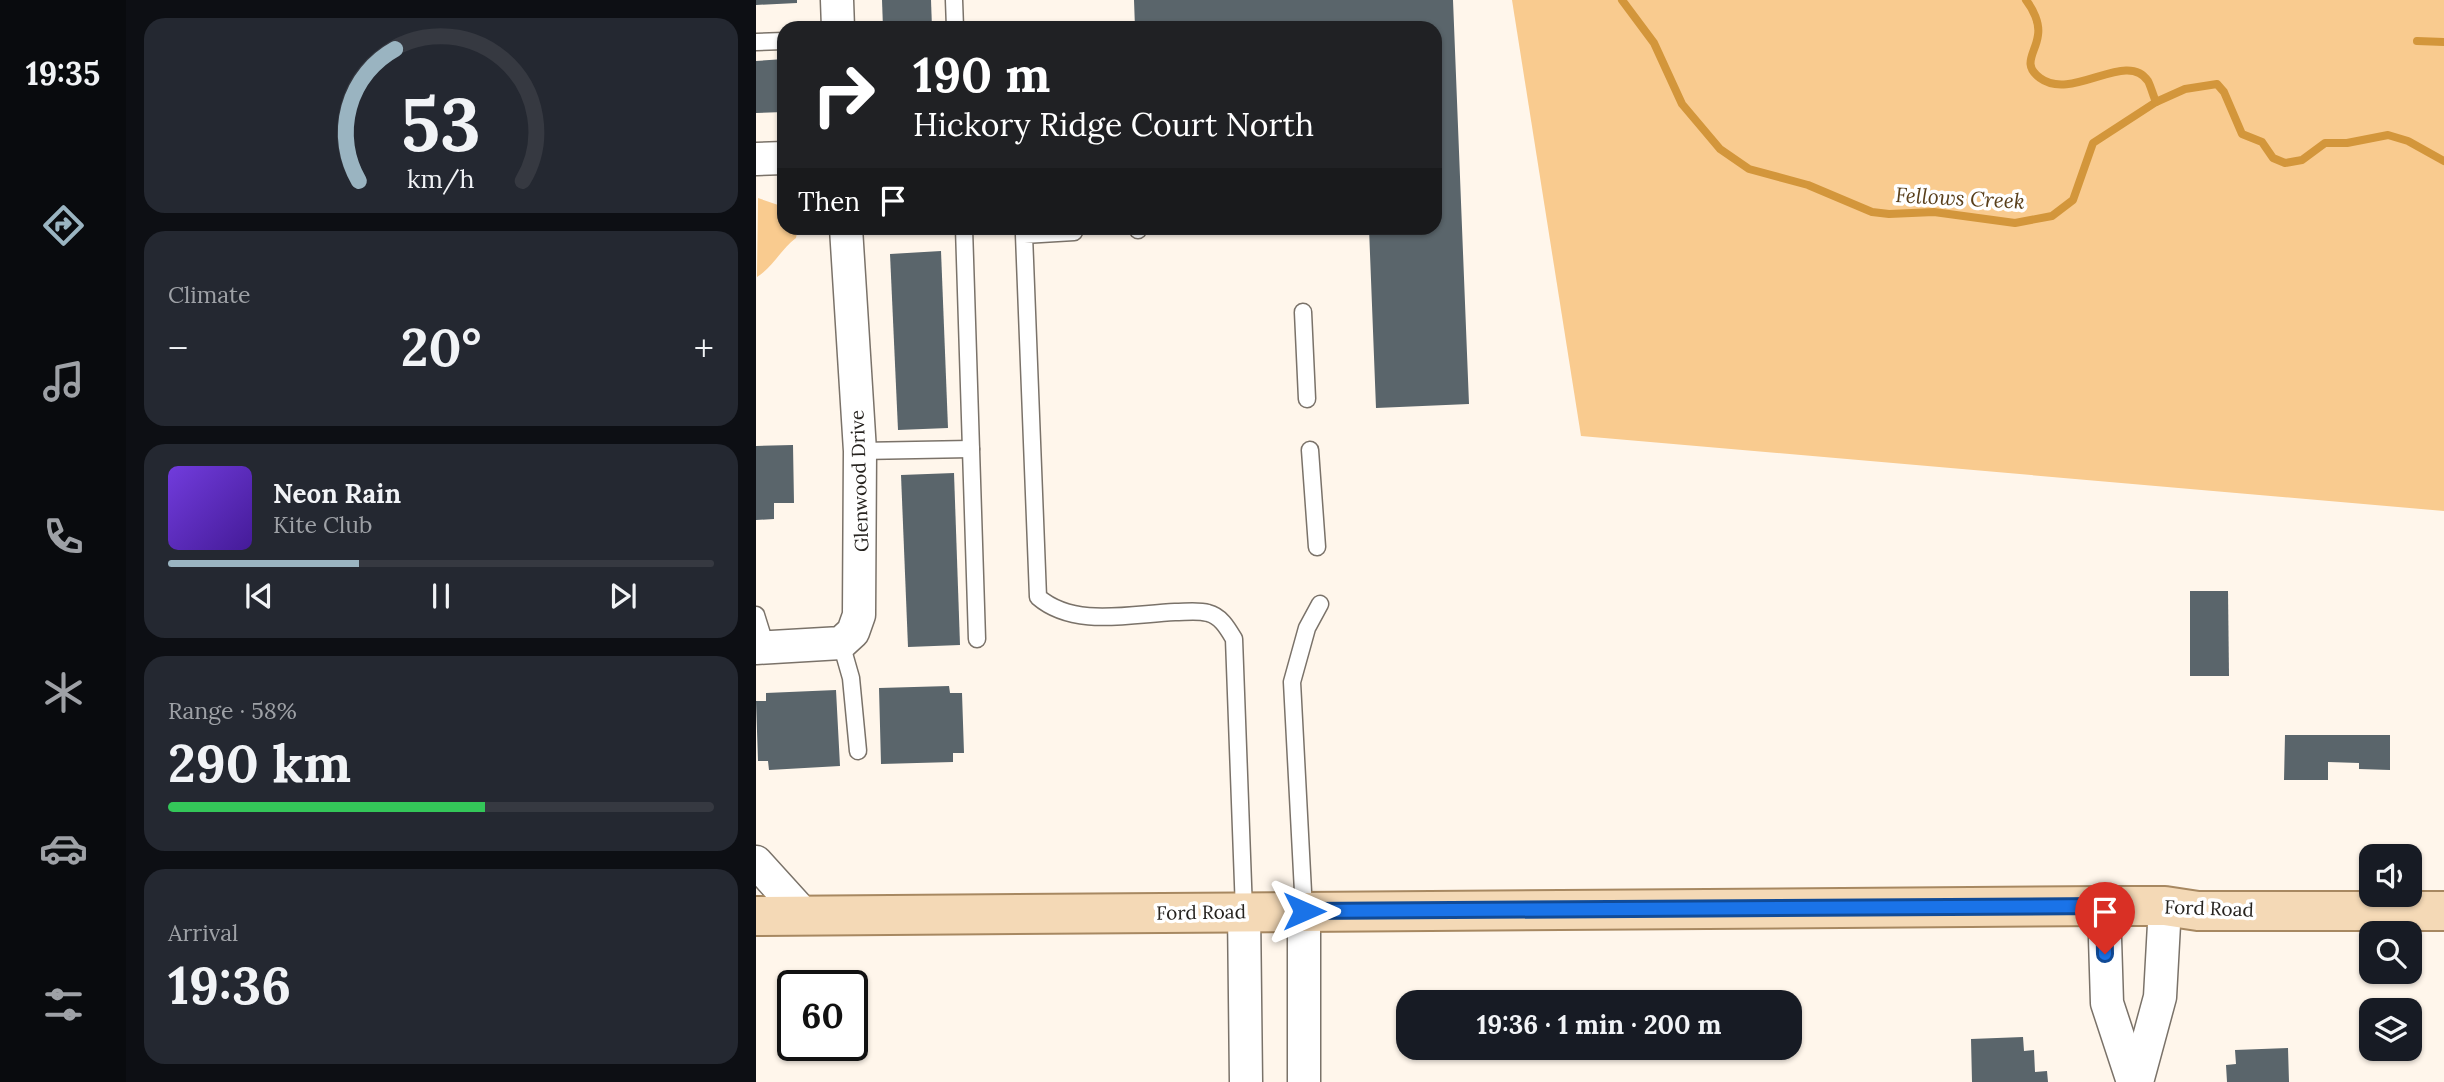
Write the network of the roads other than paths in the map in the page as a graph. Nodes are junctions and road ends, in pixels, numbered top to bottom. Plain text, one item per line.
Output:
1 (837, 0) edge
2 (954, 0) edge
3 (838, 21) edge
4 (955, 21) edge
5 (777, 41) edge
6 (756, 42) edge
7 (777, 158) edge
8 (756, 159) edge
9 (846, 235) edge
10 (964, 235) edge
11 (1024, 235) edge
12 (1303, 312) dead end
13 (1307, 400) dead end
14 (971, 449) junction
15 (1310, 450) dead end
16 (860, 451) junction
17 (1317, 547) dead end
18 (1320, 604) dead end
19 (756, 615) edge
20 (977, 639) dead end
21 (841, 643) junction
22 (761, 648) edge
23 (858, 751) dead end
24 (756, 862) edge
25 (2104, 906) junction
26 (2165, 906) junction
27 (1244, 911) junction
28 (1304, 911) junction
29 (2444, 911) edge
30 (756, 916) edge
31 (805, 916) junction
32 (1246, 1082) edge
33 (1304, 1082) edge
34 (2135, 1082) edge

1 - 3 street
2 - 4 lane
5 - 6 lane
7 - 8 street
9 - 16 street, Glenwood Drive
10 - 14 lane
11 - 27 lane
12 - 13 lane
14 - 16 lane
14 - 20 lane
15 - 17 lane
16 - 21 street, Glenwood Drive
18 - 28 lane
19 - 22 lane
21 - 22 street
21 - 23 lane
24 - 31 street
25 - 26 main road, Ford Road
25 - 28 main road, Ford Road
25 - 34 street
26 - 29 main road, Ford Road
26 - 34 street
27 - 28 main road, Ford Road
27 - 31 main road, Ford Road
27 - 32 street
28 - 33 street
30 - 31 main road, Ford Road

